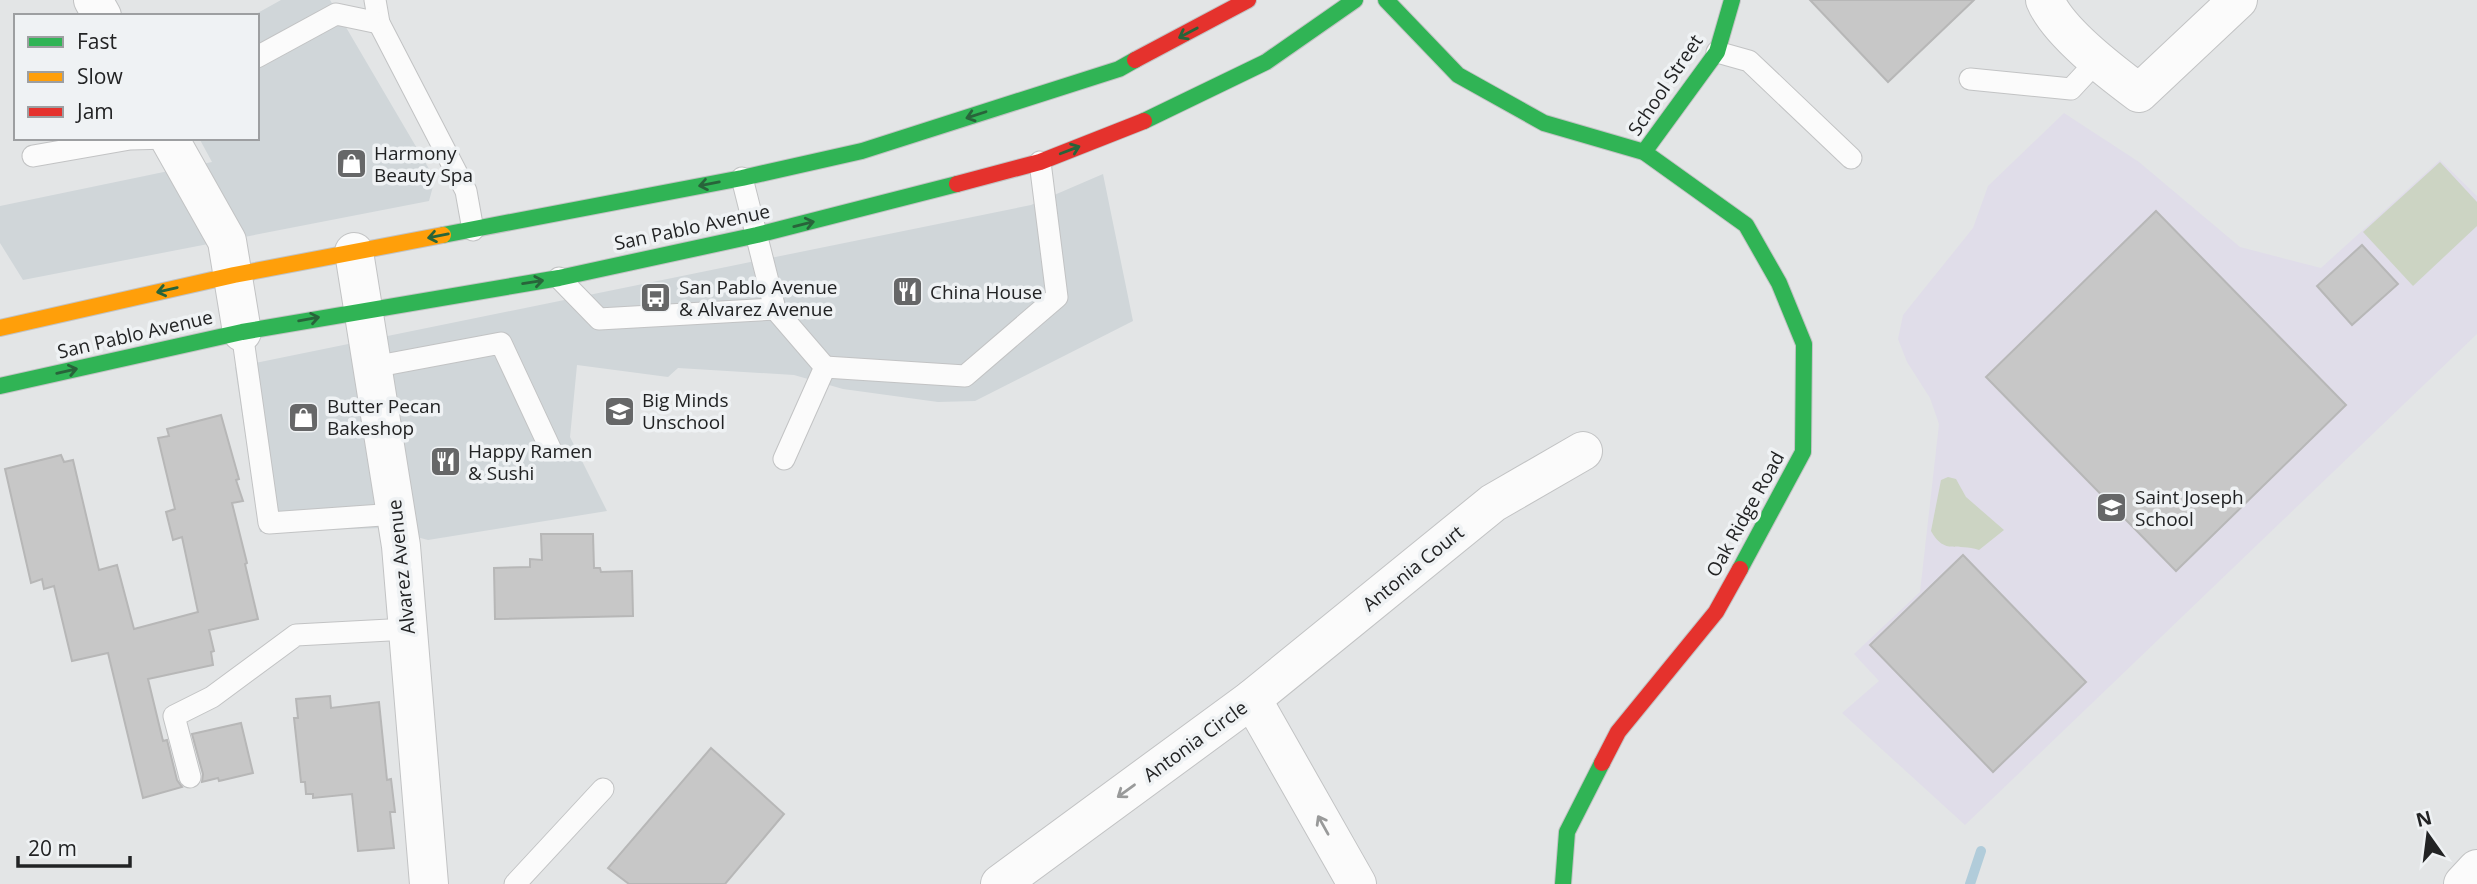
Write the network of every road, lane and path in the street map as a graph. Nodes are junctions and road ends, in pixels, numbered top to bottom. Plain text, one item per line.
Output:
1 (375, 0) edge
2 (1248, 0) edge
3 (1354, 0) edge
4 (1386, 0) edge
5 (1732, 0) edge
6 (2045, 0) edge
7 (2238, 0) edge
8 (379, 23) junction
9 (1717, 52) junction
10 (259, 56) edge
11 (2097, 61) junction
12 (1970, 79) dead end
13 (124, 140) edge
14 (170, 140) edge
15 (1644, 152) junction
16 (33, 156) dead end
17 (1851, 158) dead end
18 (1040, 162) junction
19 (742, 178) junction
20 (473, 230) junction
21 (757, 235) junction
22 (354, 252) junction
23 (234, 275) junction
24 (559, 278) junction
25 (775, 309) junction
26 (363, 310) junction
27 (0, 328) edge
28 (242, 332) junction
29 (373, 367) junction
30 (825, 367) junction
31 (0, 386) edge
32 (550, 448) dead end
33 (1583, 451) dead end
34 (784, 459) dead end
35 (396, 514) junction
36 (408, 629) junction
37 (1252, 699) junction
38 (190, 777) dead end
39 (603, 789) dead end
40 (2477, 870) edge
41 (429, 884) edge
42 (515, 884) edge
43 (1000, 884) edge
44 (1357, 884) edge
45 (1563, 884) edge
46 (2463, 884) edge

1 - 8 lane
2 -> 19 main road, San Pablo Avenue
18 -> 3 main road, San Pablo Avenue
4 - 15 main road, Oak Ridge Road
5 - 9 main road, School Street
6 - 11 street
7 - 11 street
8 - 10 lane
8 - 20 lane
9 - 15 main road, School Street
9 - 17 lane
11 - 12 lane
13 - 16 lane
14 - 23 street
15 - 45 main road, Oak Ridge Road
21 -> 18 main road, San Pablo Avenue
18 - 30 lane
19 -> 20 main road, San Pablo Avenue
19 - 21 lane
20 -> 22 main road, San Pablo Avenue
21 - 24 main road, San Pablo Avenue
21 - 25 lane
22 - 23 main road, San Pablo Avenue
22 - 26 street, Alvarez Avenue
23 -> 27 main road, San Pablo Avenue
23 - 28 street
24 - 25 lane
26 -> 24 main road, San Pablo Avenue
25 - 30 lane
28 -> 26 main road, San Pablo Avenue
26 - 29 street, Alvarez Avenue
31 -> 28 main road, San Pablo Avenue
28 - 35 lane
29 - 32 lane
29 - 35 street, Alvarez Avenue
30 - 34 lane
33 - 37 street, Antonia Court
35 - 36 street, Alvarez Avenue
36 - 38 lane
36 - 41 street, Alvarez Avenue
37 -> 43 street, Antonia Circle
44 -> 37 street, Antonia Circle
39 - 42 lane
40 - 46 street

